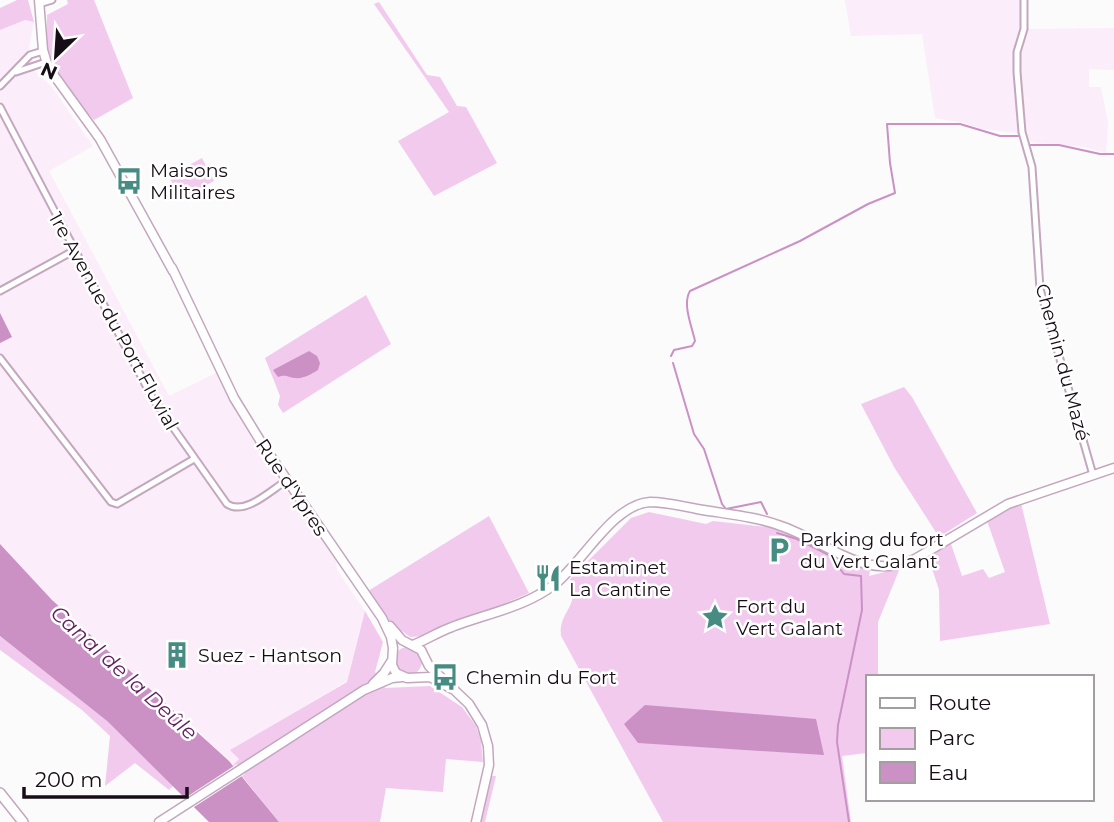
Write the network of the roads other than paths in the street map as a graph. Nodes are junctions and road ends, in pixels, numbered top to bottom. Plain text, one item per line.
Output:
1 (52, 0) edge
2 (1024, 0) edge
3 (39, 3) edge
4 (43, 51) junction
5 (46, 62) junction
6 (13, 74) junction
7 (0, 86) edge
8 (0, 107) edge
9 (75, 250) junction
10 (0, 291) edge
11 (0, 358) edge
12 (255, 432) junction
13 (194, 459) junction
14 (1114, 468) edge
15 (1093, 475) junction
16 (286, 481) junction
17 (329, 542) junction
18 (373, 604) junction
19 (447, 629) junction
20 (411, 644) junction
21 (425, 658) junction
22 (392, 659) junction
23 (402, 677) junction
24 (415, 677) junction
25 (452, 689) junction
26 (364, 690) junction
27 (0, 793) edge
28 (23, 822) edge
29 (159, 822) edge
30 (477, 822) edge

1 - 3 street
2 - 15 street, Chemin du Mazé
3 - 4 main road, Rue d'Ypres
4 - 5 main road, Rue d'Ypres
4 - 6 street
5 - 6 street
5 - 12 main road, Rue d'Ypres
6 - 7 street
8 - 9 street, 1re Avenue du Port Fluvial
9 - 10 street
9 - 13 street, 1re Avenue du Port Fluvial
11 - 13 street
12 - 16 main road, Rue d'Ypres
12 - 17 main road, Rue d'Ypres
13 - 16 street, 1re Avenue du Port Fluvial
14 - 15 main road
15 - 19 main road
16 - 17 main road, Rue d'Ypres
17 - 18 main road, Rue d'Ypres
18 - 20 main road, Rue d'Ypres
18 - 22 main road, Rue d'Ypres
19 - 20 main road
19 - 21 main road
20 - 21 main road
20 - 22 main road
21 - 24 main road
21 - 25 main road
22 - 23 main road
22 - 26 main road
23 - 24 main road
23 - 26 main road
24 - 25 main road
25 - 30 main road
26 - 29 main road
27 - 28 main road

